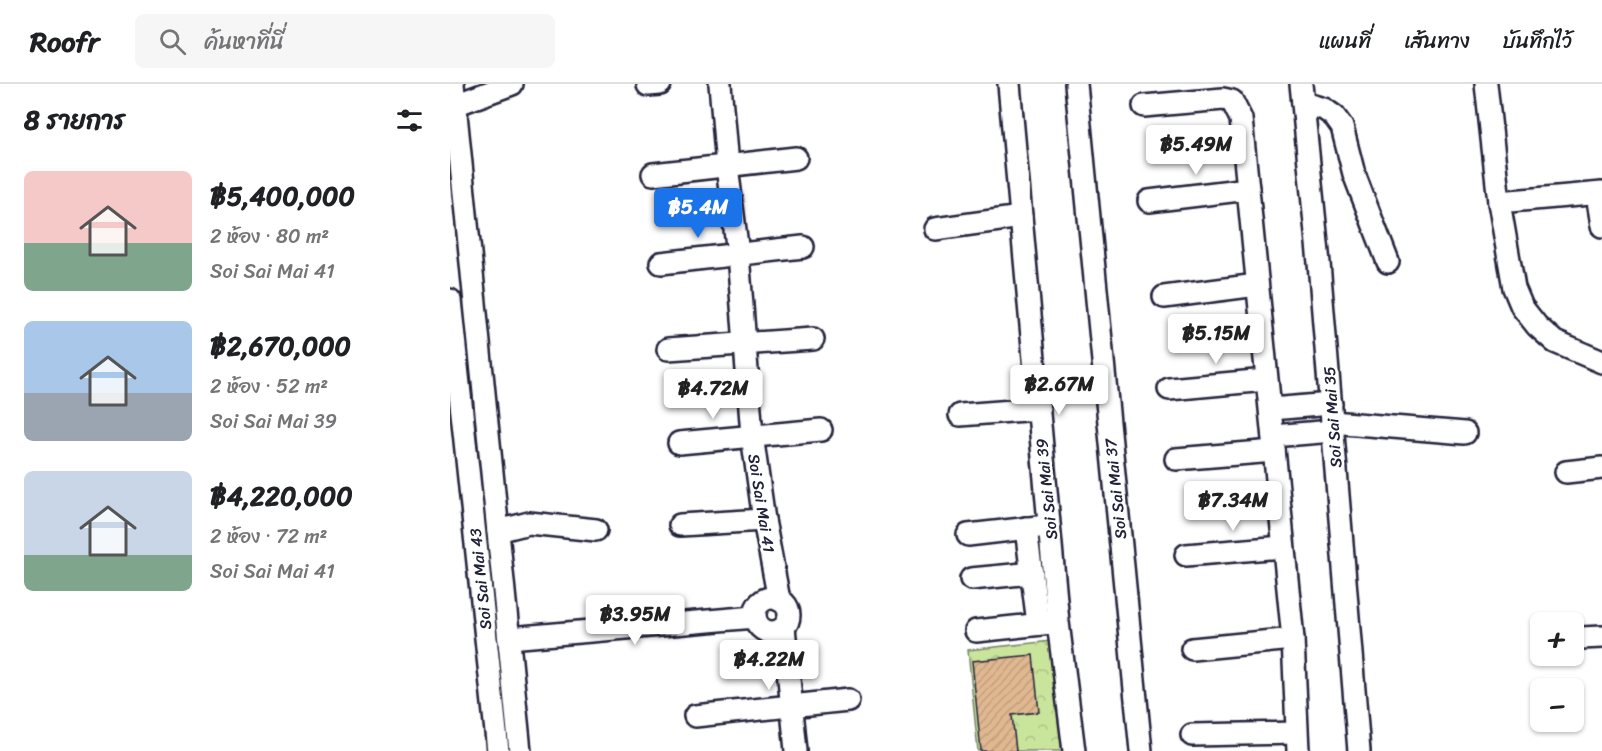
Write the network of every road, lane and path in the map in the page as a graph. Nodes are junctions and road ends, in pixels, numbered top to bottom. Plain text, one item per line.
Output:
1 (453, 84) edge
2 (512, 84) edge
3 (720, 84) edge
4 (1009, 84) edge
5 (1076, 84) edge
6 (1486, 84) edge
7 (1302, 94) edge
8 (455, 105) junction
9 (1144, 106) dead end
10 (796, 158) dead end
11 (727, 166) junction
12 (653, 174) dead end
13 (1248, 189) junction
14 (1599, 194) edge
15 (1149, 201) dead end
16 (1499, 202) junction
17 (1021, 217) junction
18 (1602, 226) edge
19 (936, 229) dead end
20 (803, 247) dead end
21 (738, 254) junction
22 (1388, 262) dead end
23 (661, 263) dead end
24 (1257, 285) junction
25 (1164, 297) dead end
26 (450, 300) edge
27 (813, 339) dead end
28 (745, 345) junction
29 (668, 350) dead end
30 (1602, 363) edge
31 (1266, 380) junction
32 (1169, 389) dead end
33 (1039, 409) junction
34 (1271, 410) junction
35 (960, 415) dead end
36 (1332, 419) junction
37 (821, 430) dead end
38 (1464, 433) dead end
39 (752, 435) junction
40 (458, 443) edge
41 (679, 443) dead end
42 (1274, 443) junction
43 (490, 446) junction
44 (1176, 459) dead end
45 (1602, 468) edge
46 (1566, 472) dead end
47 (764, 520) junction
48 (680, 525) dead end
49 (1050, 526) junction
50 (1026, 528) junction
51 (596, 530) dead end
52 (498, 531) junction
53 (968, 535) dead end
54 (1283, 547) junction
55 (1186, 555) dead end
56 (1032, 573) junction
57 (971, 579) dead end
58 (779, 600) junction
59 (755, 617) junction
60 (1048, 623) junction
61 (784, 627) junction
62 (976, 631) dead end
63 (1602, 636) edge
64 (509, 638) junction
65 (1584, 638) edge
66 (1293, 639) junction
67 (1192, 649) dead end
68 (848, 700) dead end
69 (790, 707) junction
70 (694, 716) dead end
71 (1192, 735) dead end
72 (1297, 742) edge
73 (498, 751) edge
74 (520, 751) edge
75 (796, 751) edge
76 (1074, 751) edge
77 (1141, 751) edge
78 (1359, 751) edge

1 - 8 street
2 - 8 street
3 - 11 street, Soi Sai Mai 41
4 - 17 street, Soi Sai Mai 39
5 - 77 street, Soi Sai Mai 37
6 - 16 street
7 - 22 street
7 - 36 street, Soi Sai Mai 35
8 - 43 street
9 - 13 street
10 - 11 street
11 - 12 street
11 - 21 street, Soi Sai Mai 41
13 - 15 street
13 - 24 street
14 - 16 street
14 - 18 street
16 - 30 street
17 - 19 street
17 - 33 street, Soi Sai Mai 39
20 - 21 street
21 - 23 street
21 - 28 street, Soi Sai Mai 41
24 - 25 street
24 - 31 street
26 - 40 street, Soi Sai Mai 43
27 - 28 street
28 - 29 street
28 - 39 street, Soi Sai Mai 41
31 - 32 street
31 - 34 street
33 - 35 street
33 - 49 street, Soi Sai Mai 39
34 - 36 street
34 - 42 street
36 - 38 street
36 - 42 street
36 - 78 street, Soi Sai Mai 35
37 - 39 street
39 - 41 street
39 - 47 street, Soi Sai Mai 41
40 - 43 street
40 - 73 street, Soi Sai Mai 43
42 - 44 street
42 - 54 street
43 - 52 street
45 - 46 street
47 - 48 street
47 - 58 street, Soi Sai Mai 41
49 - 50 street
49 - 60 street, Soi Sai Mai 39
50 - 53 street
50 - 56 street
51 - 52 street
52 - 64 street
54 - 55 street
54 - 66 street
56 - 57 street
56 - 60 street
58 - 59 street
58 - 61 street
59 - 61 street
59 - 64 street
60 - 62 street
60 - 76 street, Soi Sai Mai 39
61 - 69 street
63 - 65 street
64 - 74 street
66 - 67 street
66 - 72 street
68 - 69 street
69 - 70 street
69 - 75 street
71 - 72 street

